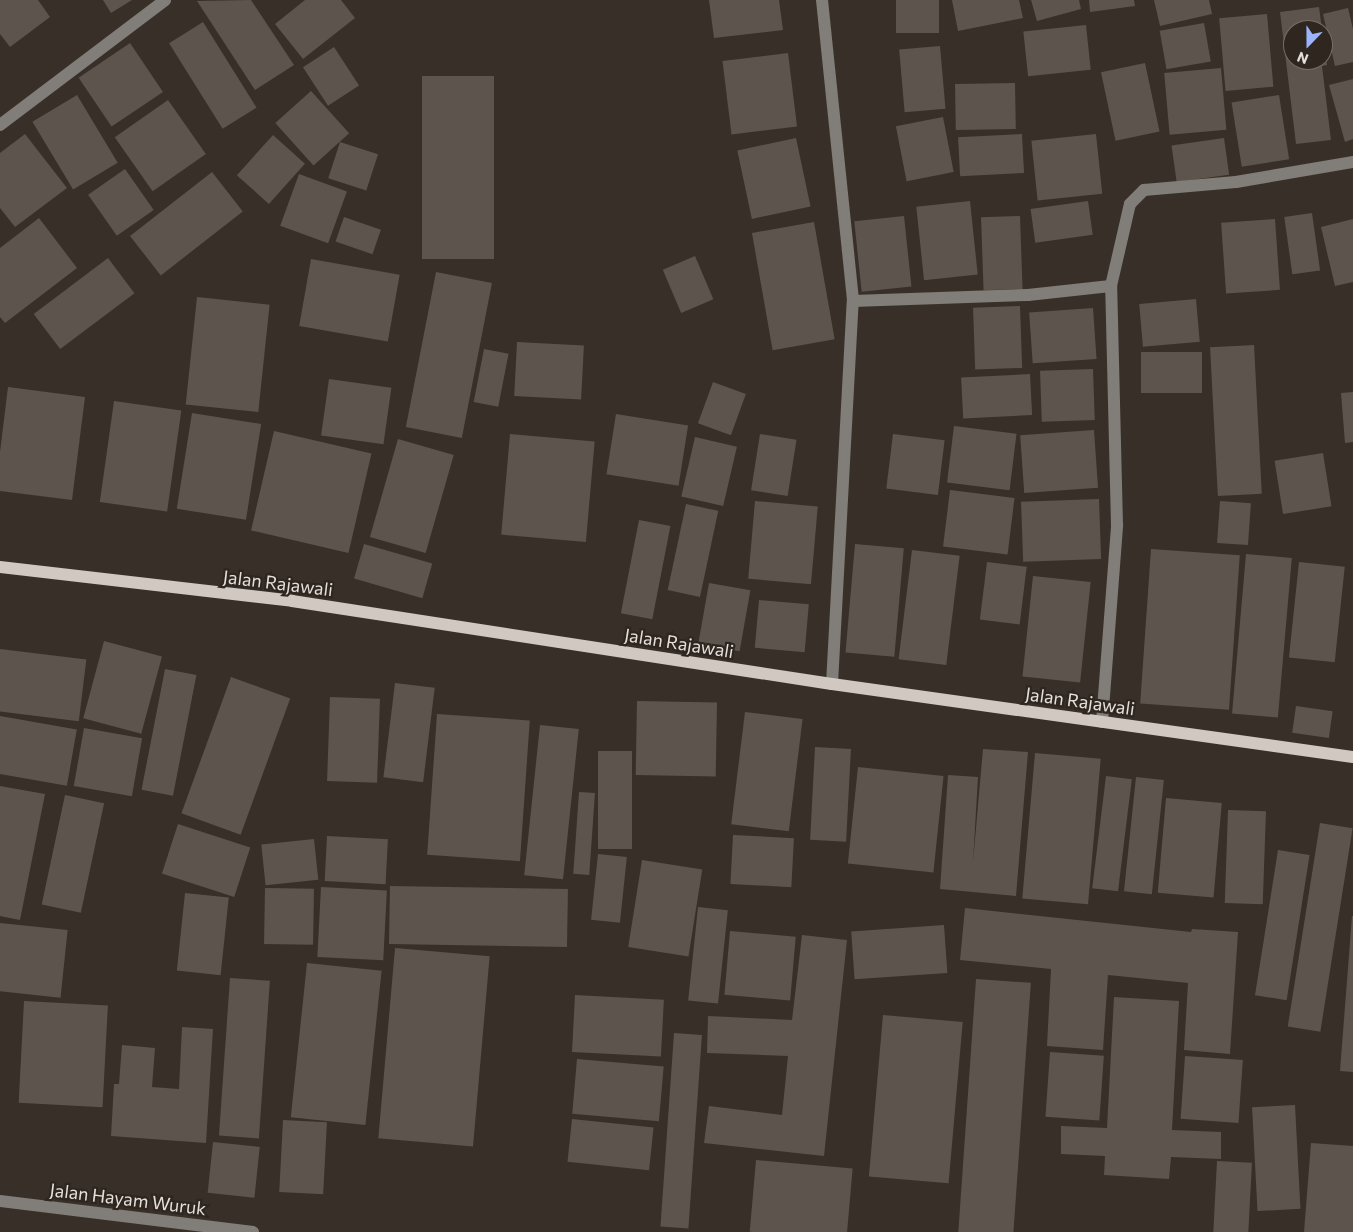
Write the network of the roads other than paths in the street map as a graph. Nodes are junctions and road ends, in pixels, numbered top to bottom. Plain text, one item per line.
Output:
1 (165, 0) edge
2 (822, 0) edge
3 (0, 125) edge
4 (1353, 162) edge
5 (1111, 286) junction
6 (853, 301) junction
7 (0, 567) edge
8 (832, 684) junction
9 (1102, 722) junction
10 (1353, 757) edge
11 (0, 1201) edge
12 (253, 1232) edge

1 - 3 street
2 - 6 street
4 - 5 street
5 - 6 street
5 - 9 street
6 - 8 street
7 - 8 main road, Jalan Rajawali
8 - 9 main road, Jalan Rajawali
9 - 10 main road, Jalan Rajawali
11 - 12 street, Jalan Hayam Wuruk

